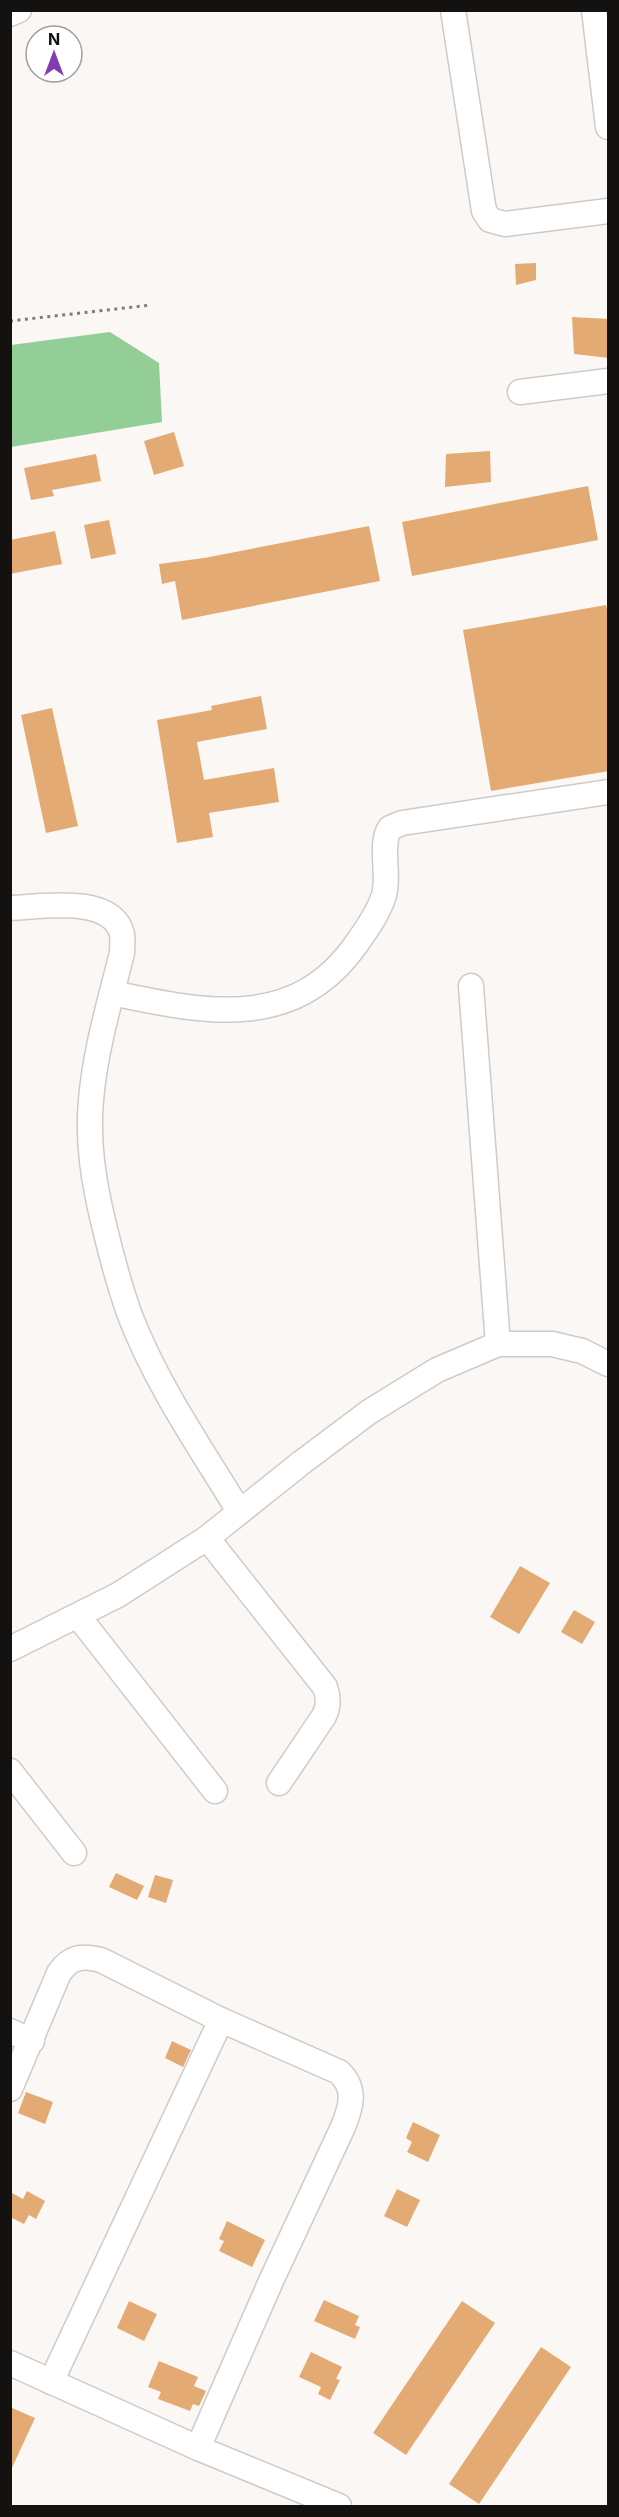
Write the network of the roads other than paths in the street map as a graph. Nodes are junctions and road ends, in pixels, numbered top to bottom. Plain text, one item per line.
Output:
1 (19, 10) edge
2 (453, 10) edge
3 (594, 10) edge
4 (10, 14) edge
5 (609, 127) edge
6 (609, 211) edge
7 (609, 381) edge
8 (520, 392) dead end
9 (609, 792) edge
10 (10, 908) edge
11 (471, 986) dead end
12 (112, 993) junction
13 (498, 1344) junction
14 (609, 1364) edge
15 (239, 1511) junction
16 (207, 1538) junction
17 (78, 1616) junction
18 (10, 1649) edge
19 (10, 1771) edge
20 (279, 1783) dead end
21 (215, 1791) dead end
22 (74, 1853) dead end
23 (220, 2020) junction
24 (21, 2036) edge
25 (10, 2089) edge
26 (10, 2363) edge
27 (51, 2382) junction
28 (198, 2448) junction
29 (339, 2506) edge

1 - 4 street
2 - 6 street
3 - 5 street
7 - 8 street
9 - 12 street
10 - 12 street
11 - 13 street
12 - 15 street
13 - 14 street
13 - 15 street
15 - 16 street
16 - 17 street
16 - 20 street
17 - 18 street
17 - 21 street
19 - 22 street
23 - 24 street
23 - 27 street
23 - 28 street
24 - 25 street
26 - 27 street
27 - 28 street
28 - 29 street

